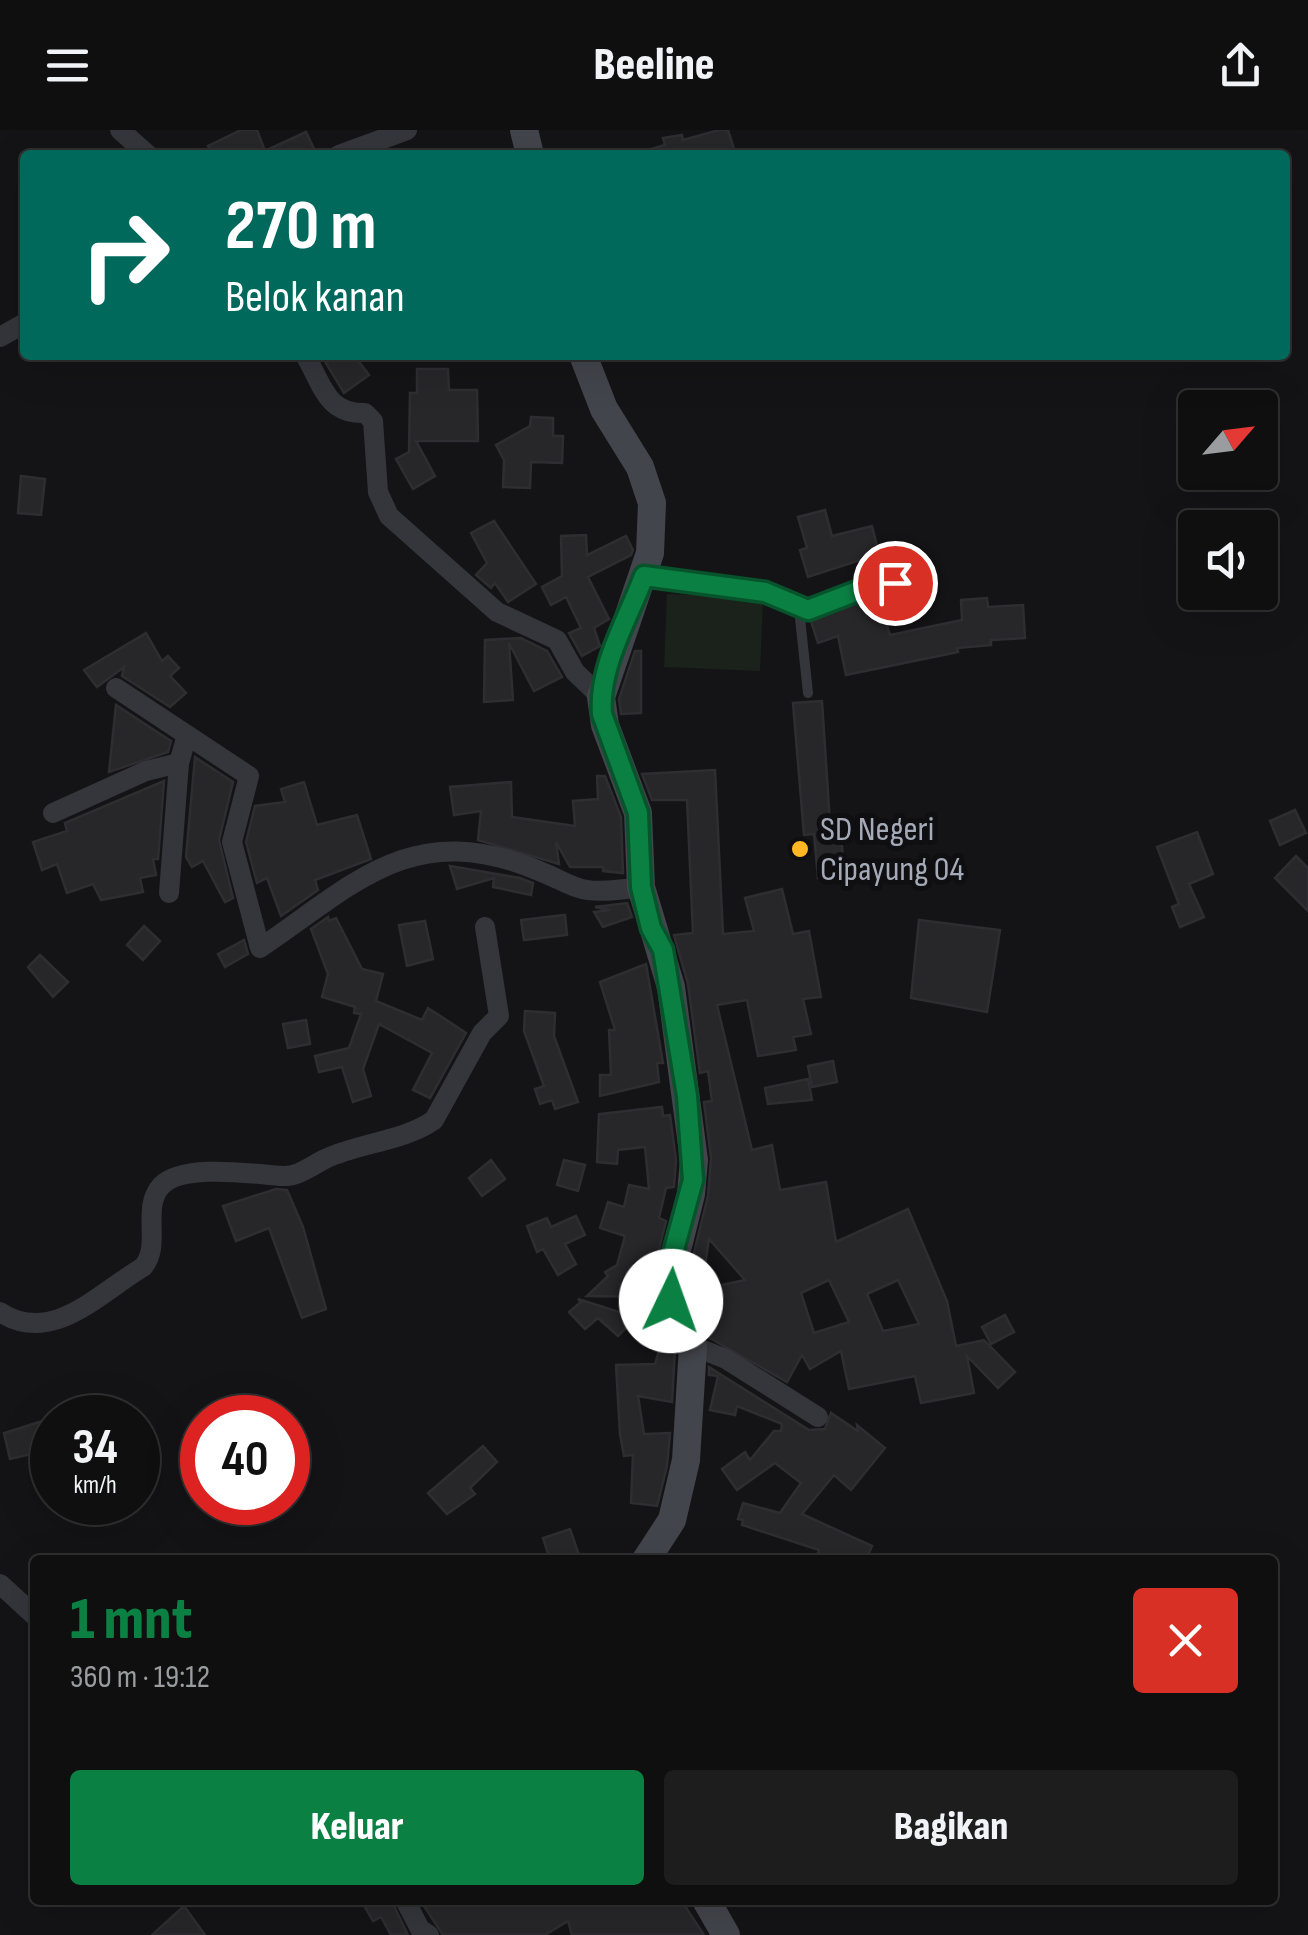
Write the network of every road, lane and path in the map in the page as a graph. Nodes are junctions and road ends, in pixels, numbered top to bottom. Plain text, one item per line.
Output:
1 (120, 130) edge
2 (408, 130) edge
3 (142, 150) edge
4 (353, 150) edge
5 (307, 360) edge
6 (585, 360) edge
7 (644, 576) junction
8 (908, 588) dead end
9 (799, 609) junction
10 (116, 688) dead end
11 (808, 694) dead end
12 (601, 697) junction
13 (187, 735) junction
14 (179, 763) junction
15 (53, 813) dead end
16 (641, 887) junction
17 (169, 892) dead end
18 (485, 927) dead end
19 (0, 1312) edge
20 (693, 1346) junction
21 (818, 1417) dead end
22 (649, 1555) edge
23 (0, 1584) edge
24 (30, 1611) edge
25 (407, 1905) edge
26 (709, 1905) edge
27 (429, 1935) edge
28 (726, 1935) edge

1 - 3 street
2 - 4 street
5 - 12 street
6 - 7 street
7 - 9 lane
7 - 12 street
8 - 9 lane
9 - 11 lane
10 - 13 street
12 - 16 street
13 - 14 street
13 - 16 street
14 - 15 street
14 - 17 street
16 - 20 street
18 - 19 street
20 - 21 street
20 - 22 street
23 - 24 street
25 - 27 street
26 - 28 street

